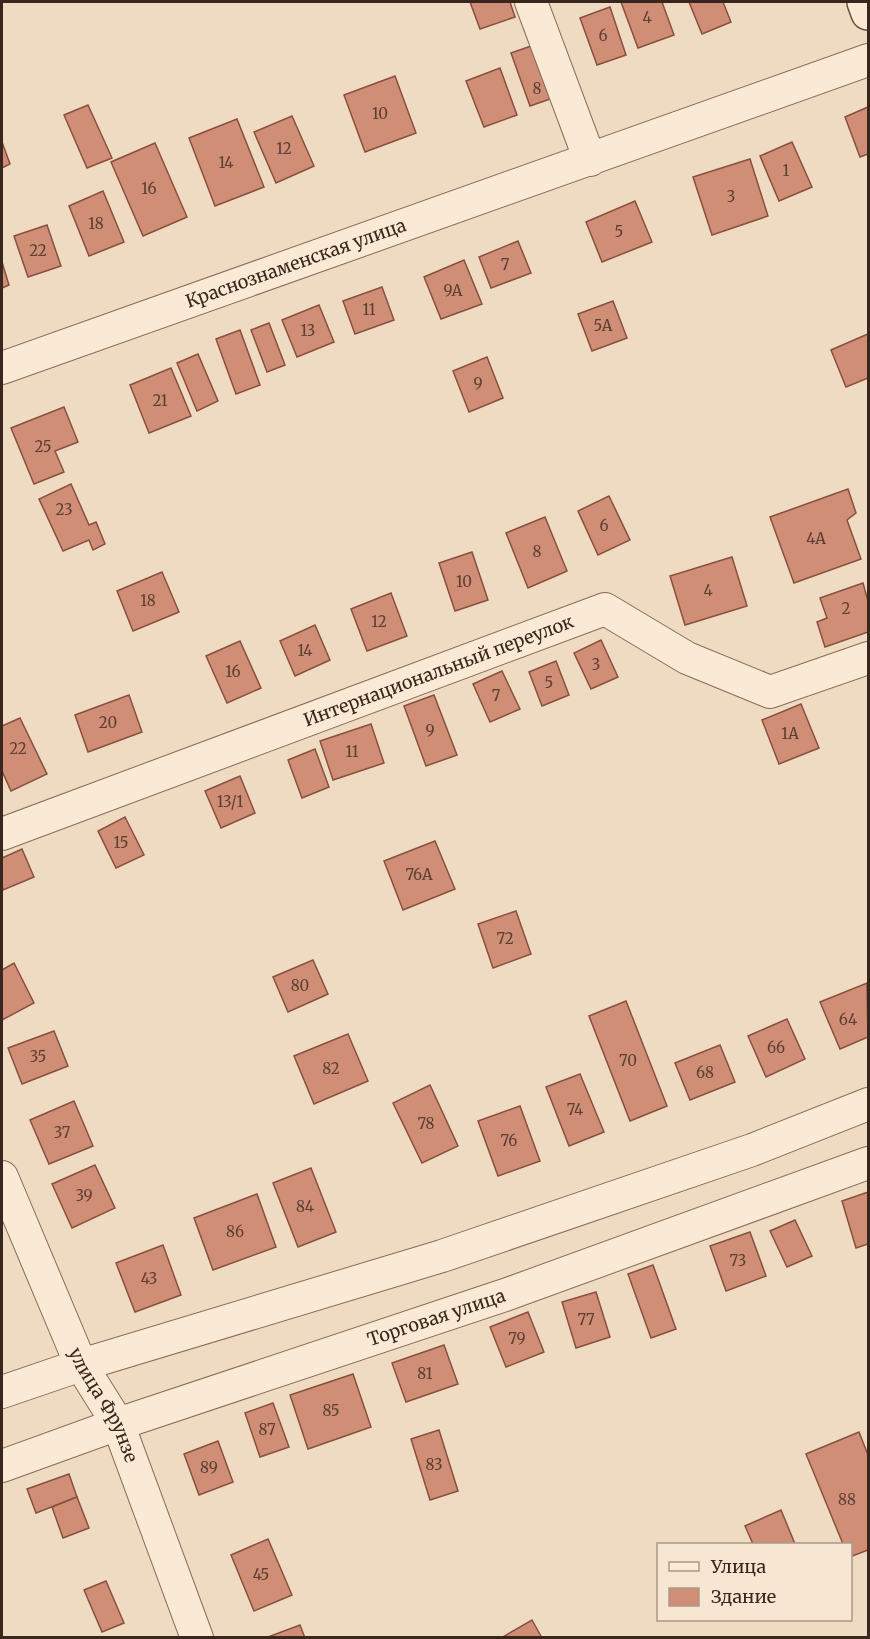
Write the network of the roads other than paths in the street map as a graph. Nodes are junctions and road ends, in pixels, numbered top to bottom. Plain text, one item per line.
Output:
1 (531, 2) edge
2 (864, 2) edge
3 (868, 14) edge
4 (868, 60) edge
5 (590, 160) junction
6 (2, 368) edge
7 (868, 658) edge
8 (2, 834) edge
9 (868, 1104) edge
10 (868, 1163) edge
11 (2, 1177) edge
12 (81, 1365) junction
13 (2, 1392) edge
14 (118, 1424) junction
15 (2, 1466) edge
16 (197, 1638) edge

1 - 5 street
2 - 3 street
4 - 5 street, Краснознаменская улица
5 - 6 street, Краснознаменская улица
7 - 8 street, Интернациональный переулок
9 - 12 street
10 - 14 street, Торговая улица
11 - 12 street, улица Фрунзе
12 - 13 street
12 - 14 street, улица Фрунзе
14 - 15 street, Торговая улица
14 - 16 street, улица Фрунзе

